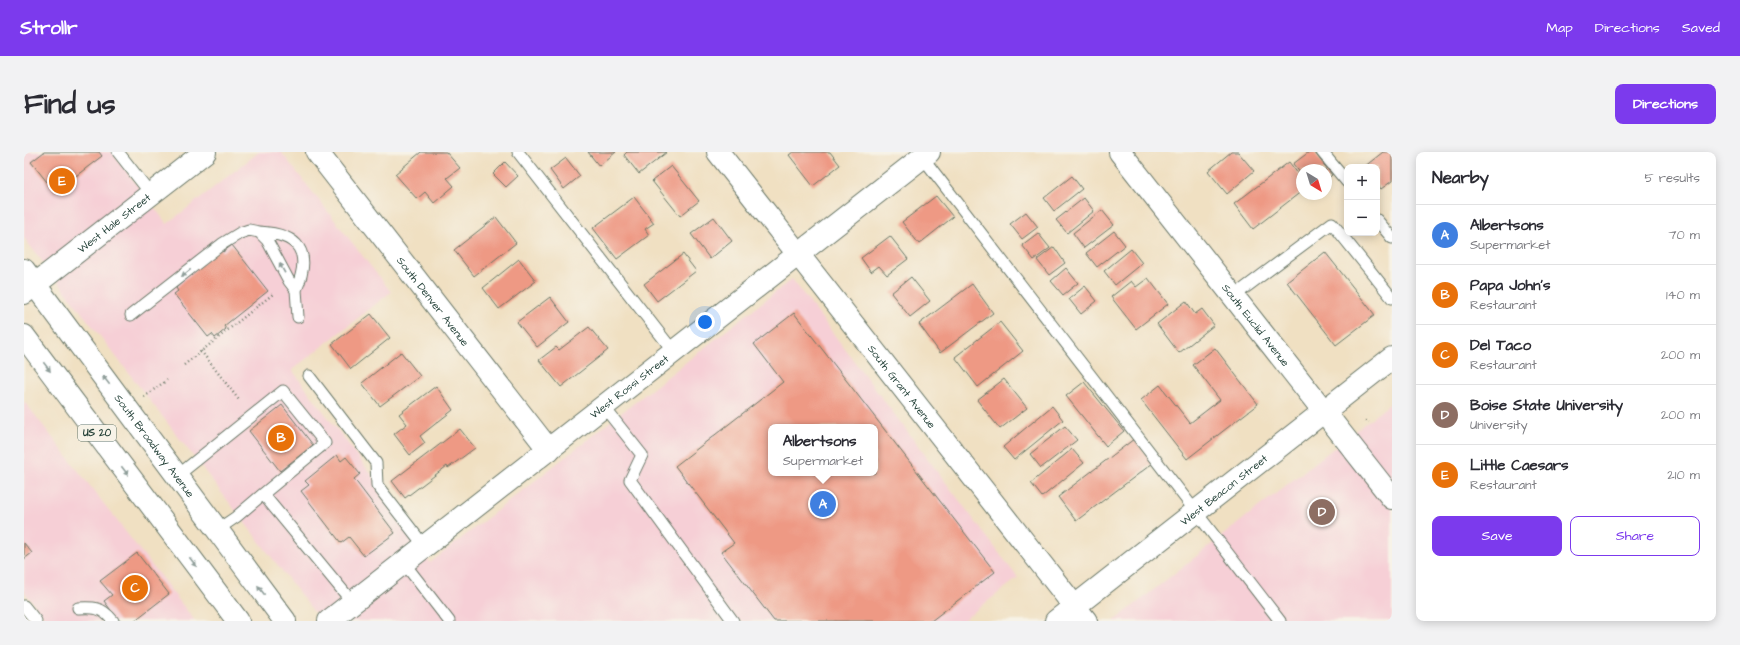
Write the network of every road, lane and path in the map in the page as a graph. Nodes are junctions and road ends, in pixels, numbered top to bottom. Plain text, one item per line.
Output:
1 (118, 152) edge
2 (204, 152) edge
3 (317, 152) edge
4 (518, 152) edge
5 (718, 152) edge
6 (1120, 152) edge
7 (1322, 152) edge
8 (923, 154) edge
9 (1344, 178) edge
10 (151, 194) junction
11 (1380, 224) edge
12 (259, 232) junction
13 (1392, 238) edge
14 (798, 255) junction
15 (28, 283) edge
16 (296, 290) junction
17 (274, 294) dead end
18 (1234, 296) junction
19 (1392, 298) edge
20 (131, 315) dead end
21 (298, 317) dead end
22 (24, 336) edge
23 (201, 351) junction
24 (674, 352) junction
25 (1392, 358) edge
26 (184, 365) dead end
27 (309, 376) dead end
28 (167, 380) dead end
29 (144, 398) dead end
30 (239, 400) dead end
31 (604, 407) junction
32 (1324, 411) junction
33 (549, 450) junction
34 (177, 476) junction
35 (262, 494) junction
36 (1392, 498) edge
37 (1195, 512) junction
38 (217, 530) junction
39 (425, 547) junction
40 (404, 563) junction
41 (353, 603) junction
42 (24, 606) edge
43 (78, 608) dead end
44 (1080, 614) edge
45 (36, 621) edge
46 (113, 621) edge
47 (238, 621) edge
48 (285, 621) edge
49 (329, 621) edge
50 (449, 621) edge
51 (733, 621) edge
52 (1056, 621) edge
53 (1280, 621) edge

1 - 10 lane
2 - 10 street, West Hale Street
3 - 33 street, South Denver Avenue
4 - 24 lane
5 - 14 street, South Grant Avenue
6 - 18 street, South Euclid Avenue
7 - 9 lane
8 - 14 street, West Rossi Street
8 - 37 lane
10 - 15 street, West Hale Street
11 - 13 lane
16 -> 12 lane
12 - 16 lane
12 -> 20 lane
14 - 24 street, West Rossi Street
14 - 44 street, South Grant Avenue
34 -> 15 street, South Broadway Avenue
16 - 21 lane
17 - 23 path
18 - 19 lane
18 - 32 street, South Euclid Avenue
22 -> 47 street, US 20
23 - 26 path
23 - 30 path
24 - 31 street, West Rossi Street
25 - 32 street, West Beacon Street
27 - 39 lane
28 - 29 path
31 - 33 street, West Rossi Street
31 - 51 lane
32 - 36 street, South Euclid Avenue
32 - 37 street, West Beacon Street
33 - 39 street, West Rossi Street
34 - 35 lane
34 - 38 street, South Broadway Avenue
35 - 38 lane
35 - 41 lane
37 - 44 street, West Beacon Street
37 - 53 lane
48 -> 38 street, South Broadway Avenue
39 - 40 street, West Rossi Street
40 - 41 street, West Rossi Street
40 - 50 lane
41 - 49 street, West Rossi Street
42 - 45 lane
43 - 46 lane
44 - 52 street, West Beacon Street

